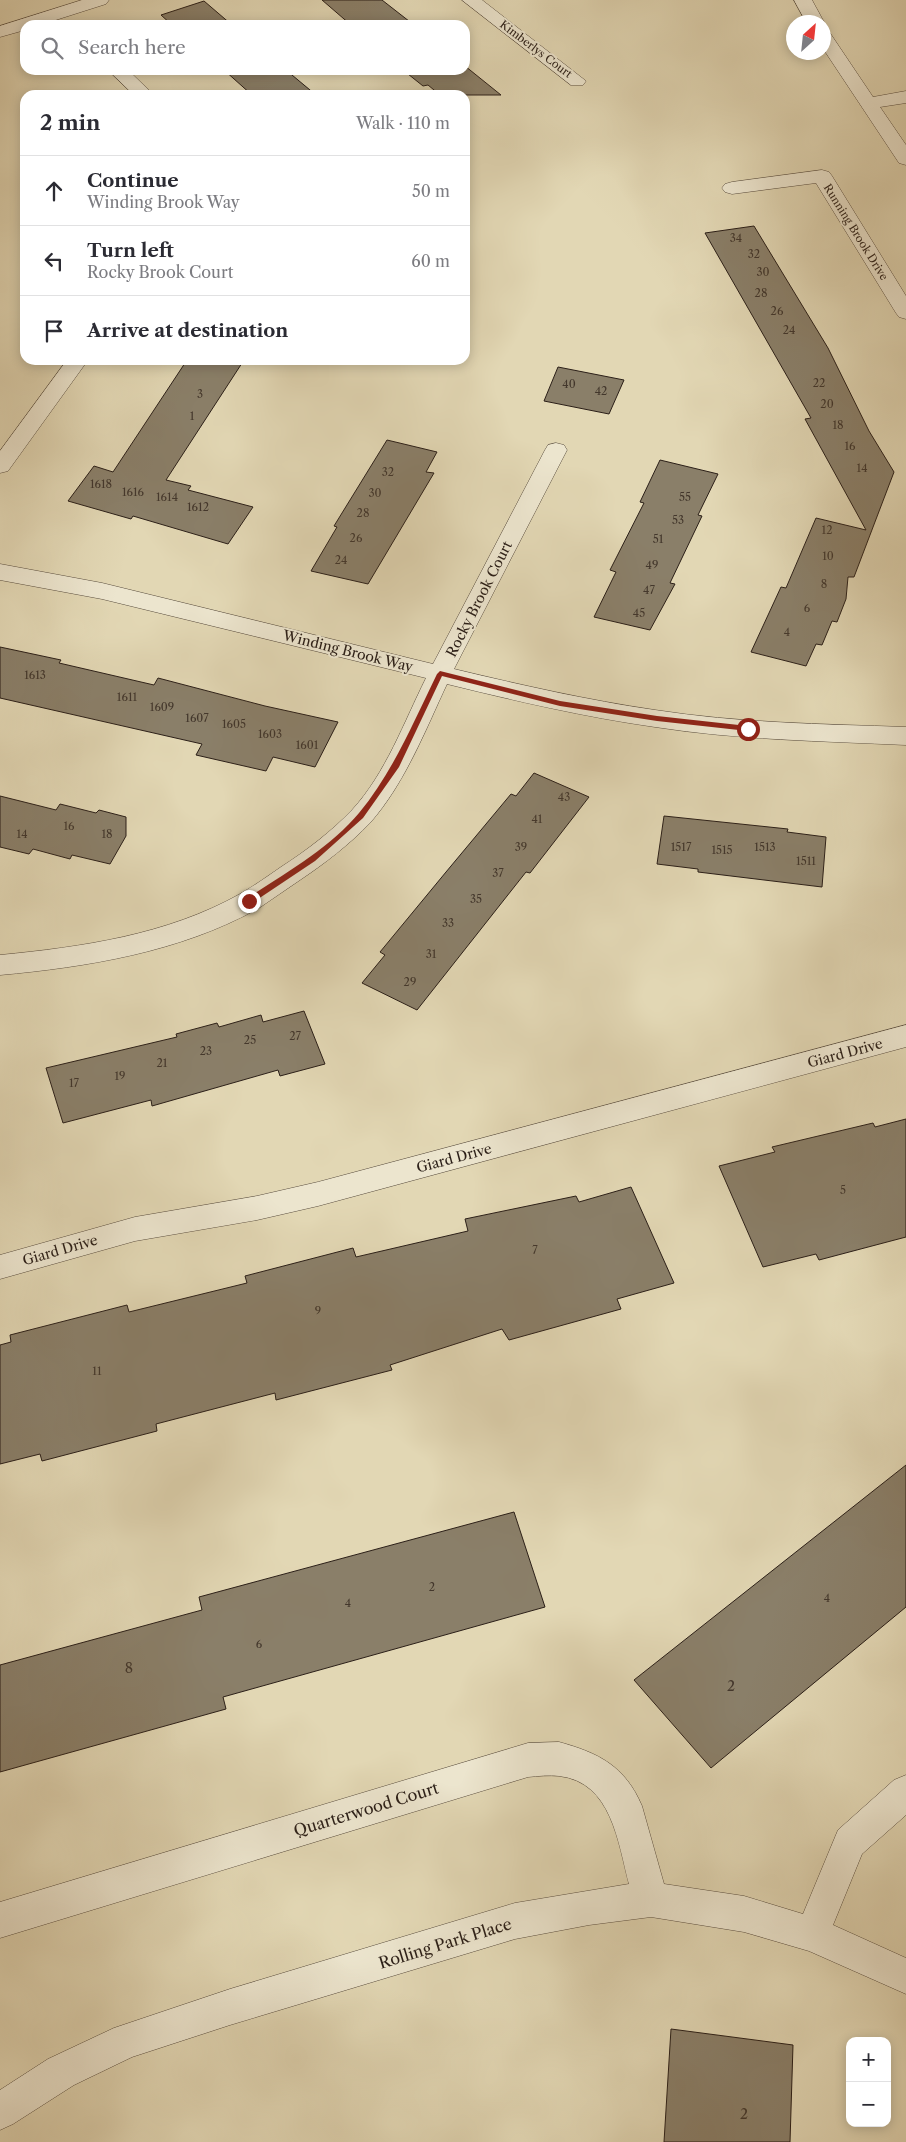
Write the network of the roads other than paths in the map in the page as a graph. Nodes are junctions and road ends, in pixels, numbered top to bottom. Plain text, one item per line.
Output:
1 (100, 0) edge
2 (471, 0) edge
3 (803, 0) edge
4 (811, 15) edge
5 (62, 20) edge
6 (20, 28) edge
7 (0, 32) edge
8 (831, 46) edge
9 (123, 75) edge
10 (577, 81) dead end
11 (139, 90) edge
12 (906, 98) edge
13 (870, 103) junction
14 (906, 159) edge
15 (732, 188) dead end
16 (906, 313) edge
17 (74, 365) edge
18 (556, 450) dead end
19 (0, 466) edge
20 (0, 572) edge
21 (440, 674) junction
22 (906, 736) edge
23 (0, 965) edge
24 (906, 1036) edge
25 (0, 1267) edge
26 (906, 1792) edge
27 (651, 1899) junction
28 (0, 1920) edge
29 (812, 1934) junction
30 (906, 1976) edge
31 (0, 2111) edge

1 - 5 street
2 - 10 street, Kimberlys Court
3 - 4 street
6 - 7 street
8 - 13 street
9 - 11 street
12 - 13 street
13 - 14 street
15 - 16 street, Running Brook Drive
17 - 19 street
18 - 21 street, Rocky Brook Court
20 - 21 street, Winding Brook Way
21 - 22 street, Winding Brook Way
21 - 23 street, Rocky Brook Court
24 - 25 street, Giard Drive
26 - 29 street
27 - 28 street, Quarterwood Court
27 - 29 street, Rolling Park Place
27 - 31 street, Rolling Park Place
29 - 30 street, Rolling Park Place

